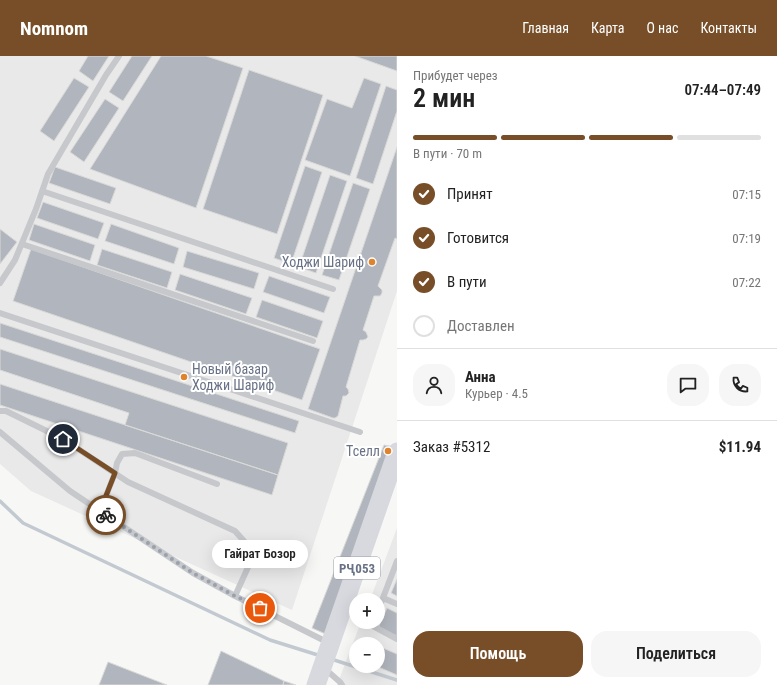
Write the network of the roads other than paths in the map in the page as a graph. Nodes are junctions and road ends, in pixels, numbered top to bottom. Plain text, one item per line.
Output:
1 (119, 56) edge
2 (42, 191) junction
3 (22, 244) junction
4 (0, 283) edge
5 (333, 289) dead end
6 (0, 313) edge
7 (313, 341) dead end
8 (0, 411) edge
9 (0, 432) edge
10 (360, 432) dead end
11 (397, 452) edge
12 (115, 473) junction
13 (217, 484) dead end
14 (100, 511) junction
15 (397, 561) edge
16 (385, 593) edge
17 (235, 596) junction
18 (385, 599) edge
19 (397, 604) edge
20 (379, 629) edge
21 (397, 639) edge
22 (330, 644) junction
23 (323, 666) junction
24 (316, 685) edge
25 (342, 685) edge

1 - 2 lane
2 - 3 lane
2 - 5 lane
3 - 4 lane
3 - 7 lane
6 - 10 lane
8 - 12 lane
9 - 14 lane
11 - 22 main road, РҶ053
12 - 13 lane
12 - 14 lane
12 - 17 lane
14 - 17 lane
15 - 16 lane
17 - 22 lane
18 - 19 lane
20 - 21 lane
22 - 23 main road, РҶ053
23 - 24 main road, РҶ053
23 - 25 lane

